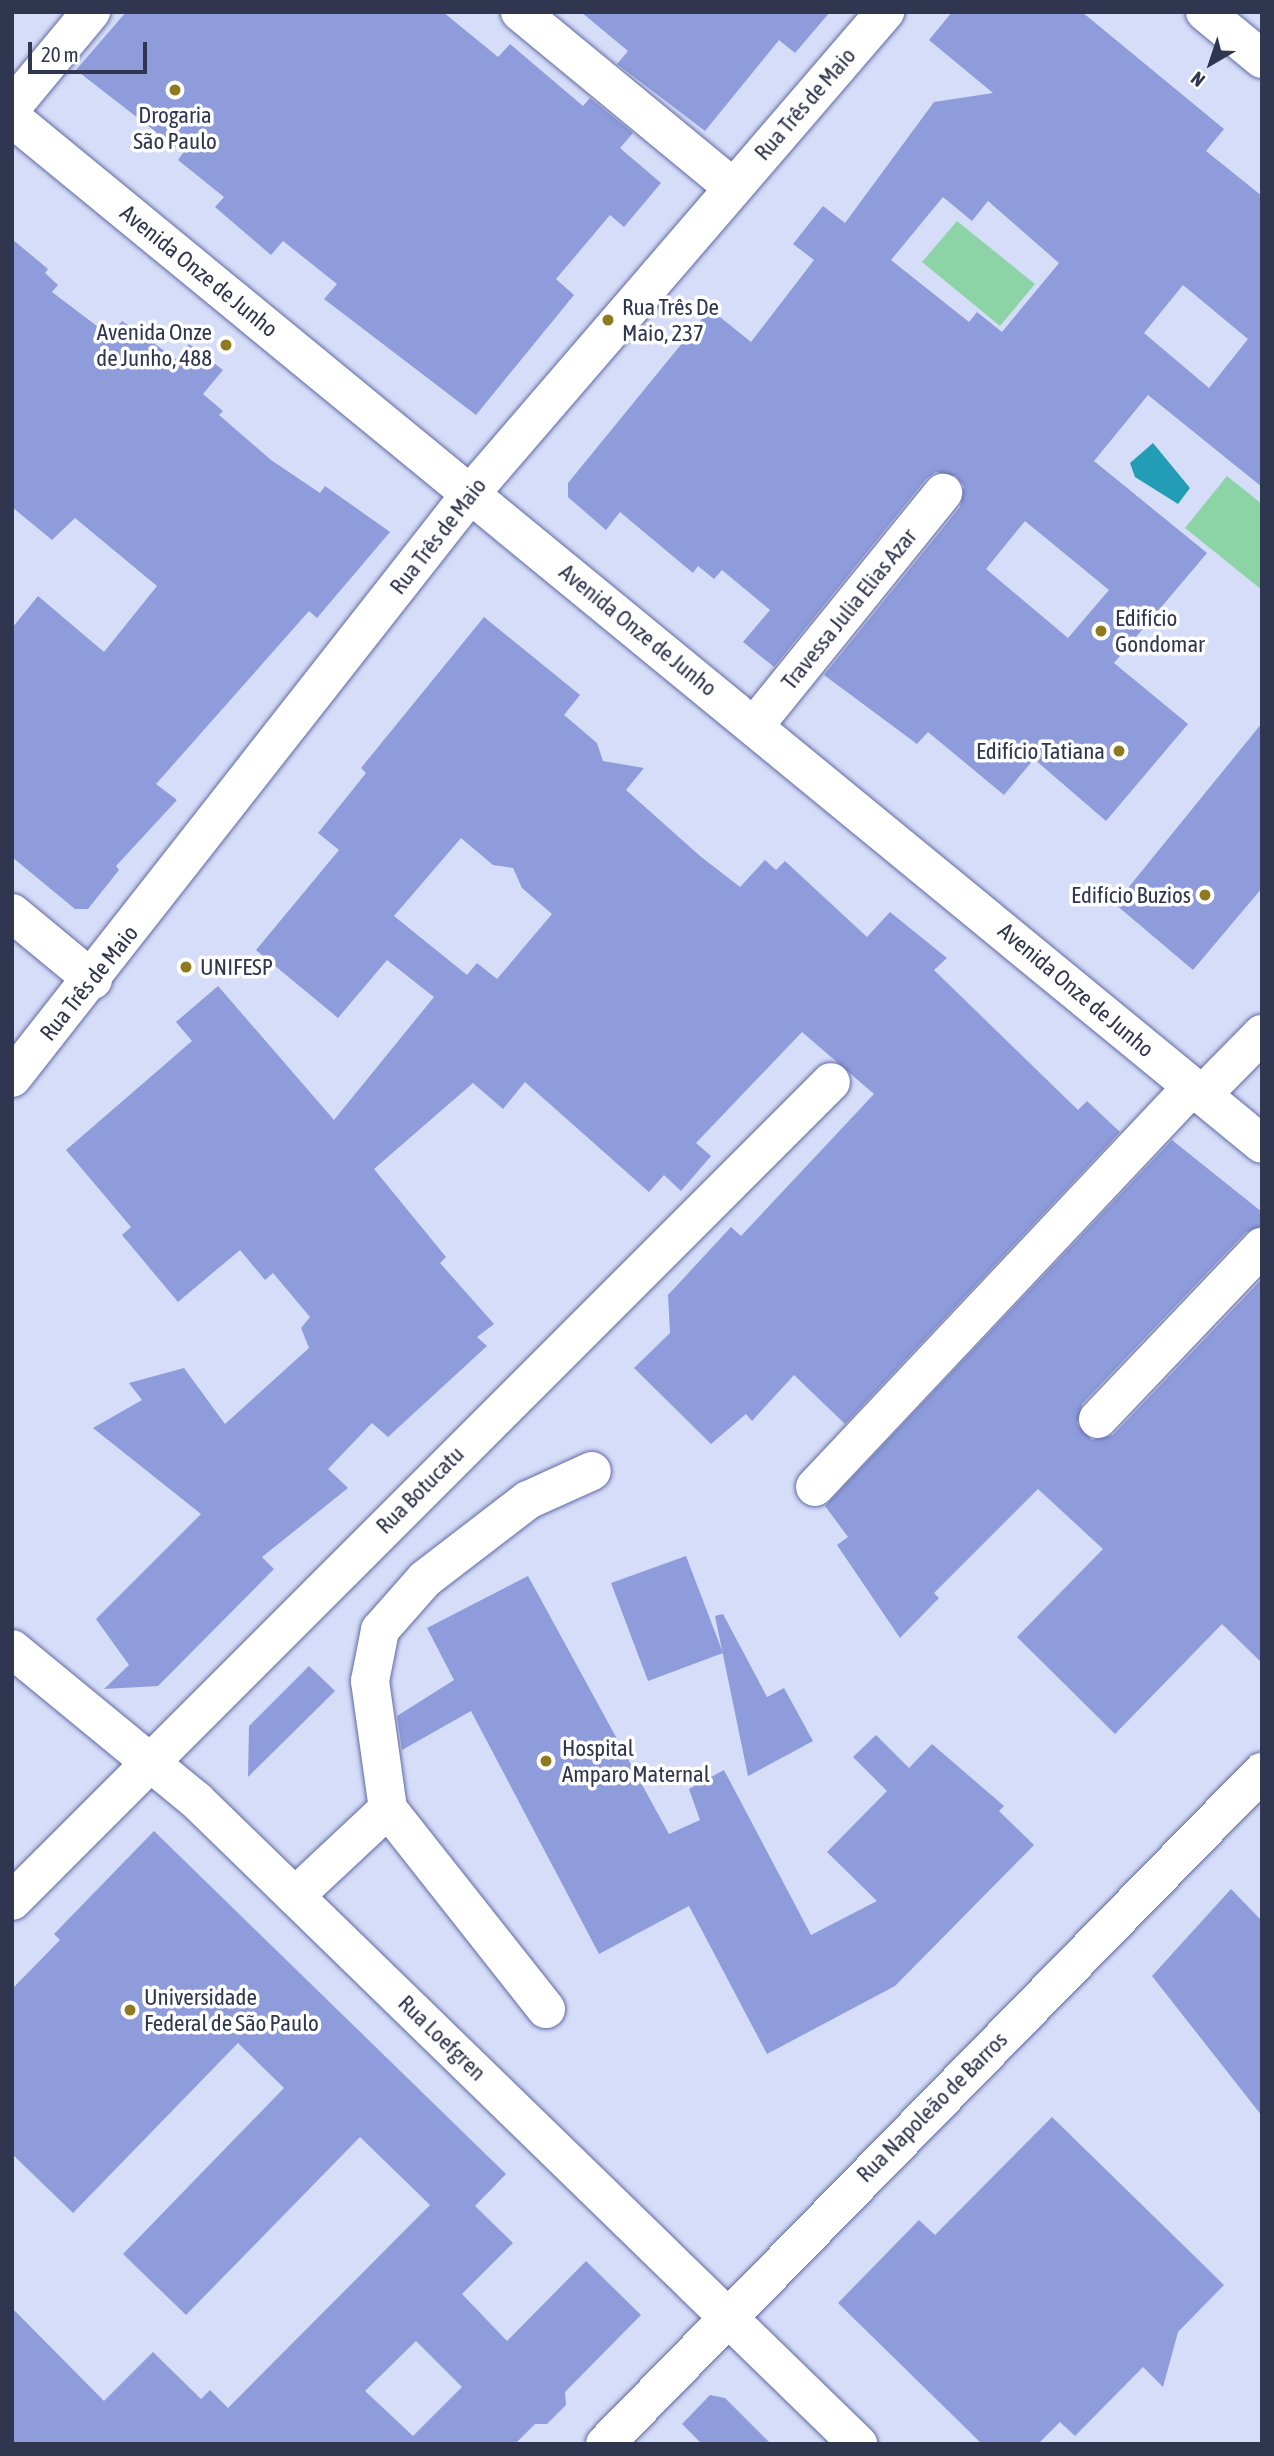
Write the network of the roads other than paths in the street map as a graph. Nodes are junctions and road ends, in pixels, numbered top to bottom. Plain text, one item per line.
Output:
1 (91, 12) edge
2 (520, 12) edge
3 (885, 12) edge
4 (1205, 12) edge
5 (1262, 59) edge
6 (12, 107) edge
7 (12, 118) edge
8 (732, 187) junction
9 (471, 493) junction
10 (943, 493) dead end
11 (755, 725) junction
12 (12, 913) edge
13 (93, 980) junction
14 (1262, 1034) edge
15 (12, 1078) edge
16 (831, 1082) dead end
17 (1197, 1091) junction
18 (1262, 1144) edge
19 (1262, 1247) edge
20 (1098, 1419) dead end
21 (592, 1471) dead end
22 (815, 1487) dead end
23 (12, 1649) edge
24 (150, 1759) junction
25 (1262, 1772) edge
26 (388, 1809) junction
27 (295, 1896) junction
28 (12, 1901) edge
29 (547, 2009) dead end
30 (728, 2315) junction
31 (605, 2444) edge
32 (858, 2444) edge

1 - 6 street
2 - 8 street
3 - 8 street, Rua Três de Maio
4 - 5 street
7 - 9 street, Avenida Onze de Junho
8 - 9 street, Rua Três de Maio
9 - 11 street, Avenida Onze de Junho
9 - 13 street, Rua Três de Maio
10 - 11 street, Travessa Julia Elias Azar
11 - 17 street, Avenida Onze de Junho
12 - 13 street
13 - 15 street, Rua Três de Maio
14 - 17 street
16 - 24 street, Rua Botucatu
17 - 18 street, Avenida Onze de Junho
17 - 22 street
19 - 20 street
21 - 26 street
23 - 24 street, Rua Loefgren
24 - 27 street, Rua Loefgren
24 - 28 street, Rua Botucatu
25 - 30 street, Rua Napoleão de Barros
26 - 27 street
26 - 29 street
27 - 30 street, Rua Loefgren
30 - 31 street, Rua Napoleão de Barros
30 - 32 street, Rua Loefgren

